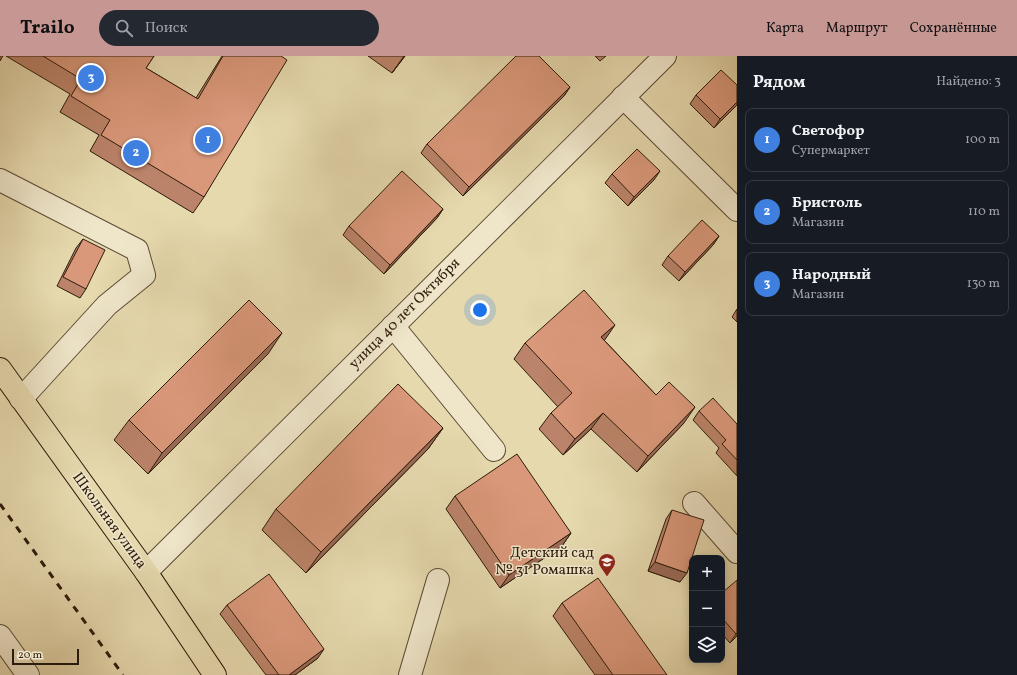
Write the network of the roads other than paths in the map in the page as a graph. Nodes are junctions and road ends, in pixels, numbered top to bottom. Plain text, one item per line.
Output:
1 (665, 56) edge
2 (623, 97) junction
3 (0, 180) edge
4 (737, 210) edge
5 (393, 326) junction
6 (0, 369) edge
7 (21, 399) junction
8 (494, 450) dead end
9 (694, 503) dead end
10 (737, 552) edge
11 (146, 572) junction
12 (438, 580) dead end
13 (0, 636) edge
14 (28, 675) edge
15 (215, 675) edge
16 (410, 675) edge

1 - 2 street, улица 40 лет Октября
2 - 4 street
2 - 5 street, улица 40 лет Октября
3 - 7 street
5 - 8 street
5 - 11 street, улица 40 лет Октября
6 - 7 main road, Школьная улица
7 - 11 main road, Школьная улица
9 - 10 street
11 - 15 main road, Школьная улица
12 - 16 street
13 - 14 street

